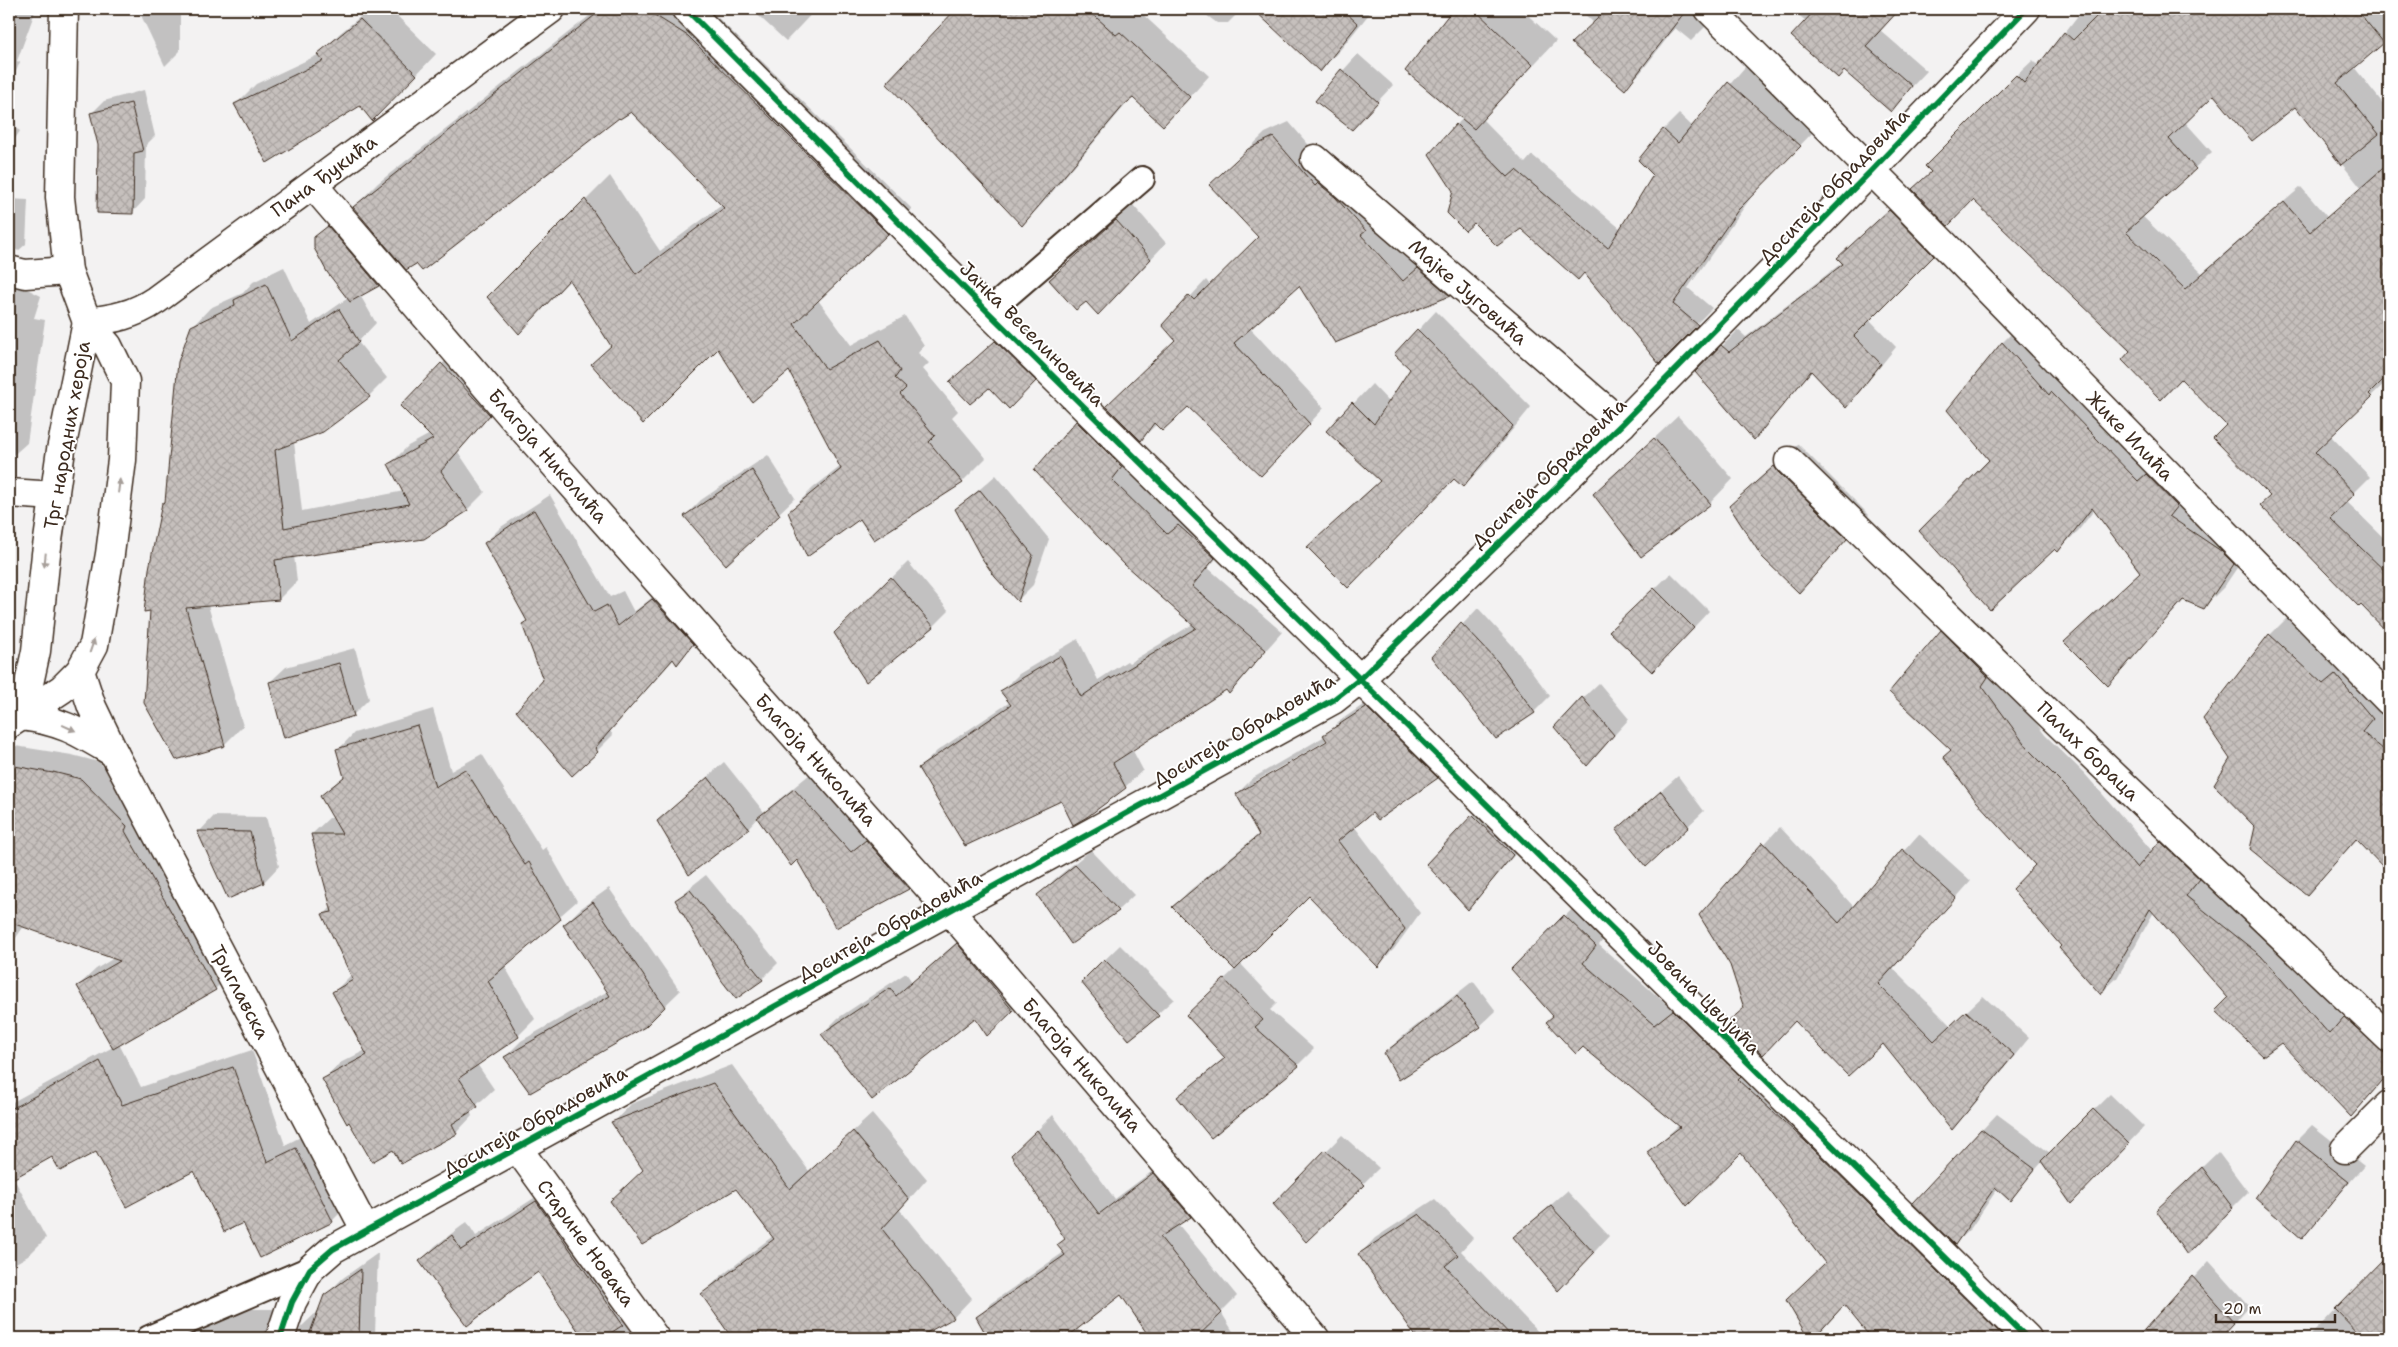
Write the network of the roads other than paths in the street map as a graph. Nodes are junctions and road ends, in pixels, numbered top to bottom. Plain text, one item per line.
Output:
1 (64, 9) edge
2 (551, 9) edge
3 (686, 9) edge
4 (1709, 9) edge
5 (2026, 9) edge
6 (1315, 159) dead end
7 (1871, 171) junction
8 (1142, 180) dead end
9 (313, 185) junction
10 (9, 270) edge
11 (68, 271) junction
12 (988, 312) junction
13 (87, 322) junction
14 (1622, 424) junction
15 (1789, 461) dead end
16 (9, 492) edge
17 (55, 496) junction
18 (80, 671) junction
19 (1360, 679) junction
20 (2389, 701) edge
21 (15, 720) edge
22 (114, 753) junction
23 (949, 910) junction
24 (2389, 1038) edge
25 (2389, 1105) edge
26 (518, 1148) junction
27 (2345, 1149) dead end
28 (366, 1231) junction
29 (310, 1269) junction
30 (149, 1338) edge
31 (280, 1338) edge
32 (655, 1338) edge
33 (1315, 1338) edge
34 (2027, 1338) edge

1 - 11 street
2 - 9 street, Пана Ђукића
3 - 12 street, Јанка Веселиновића
4 - 7 street, Жике Илића
5 - 7 street, Доситеја Обрадовића
6 - 14 street, Мајке Југовића
7 - 14 street, Доситеја Обрадовића
7 - 20 street, Жике Илића
8 - 12 lane
9 - 13 street, Пана Ђукића
9 - 23 street, Благоја Николића
10 - 11 street
11 - 13 street
12 - 19 street, Јанка Веселиновића
13 - 17 street, Трг народних хероја
18 -> 13 street, Трг народних хероја
14 - 19 street, Доситеја Обрадовића
15 - 24 street, Палих бораца
16 - 17 street
17 -> 21 street, Трг народних хероја
18 - 21 street, Трг народних хероја
18 - 22 street, Триглавска
19 - 23 street, Доситеја Обрадовића
19 - 34 street, Јована Цвијића
21 -> 22 street
22 - 28 street, Триглавска
23 - 26 street, Доситеја Обрадовића
23 - 33 street, Благоја Николића
25 - 27 street
26 - 28 street, Доситеја Обрадовића
26 - 32 street, Старине Новака
28 - 29 street, Доситеја Обрадовића
29 - 30 lane
29 - 31 street

